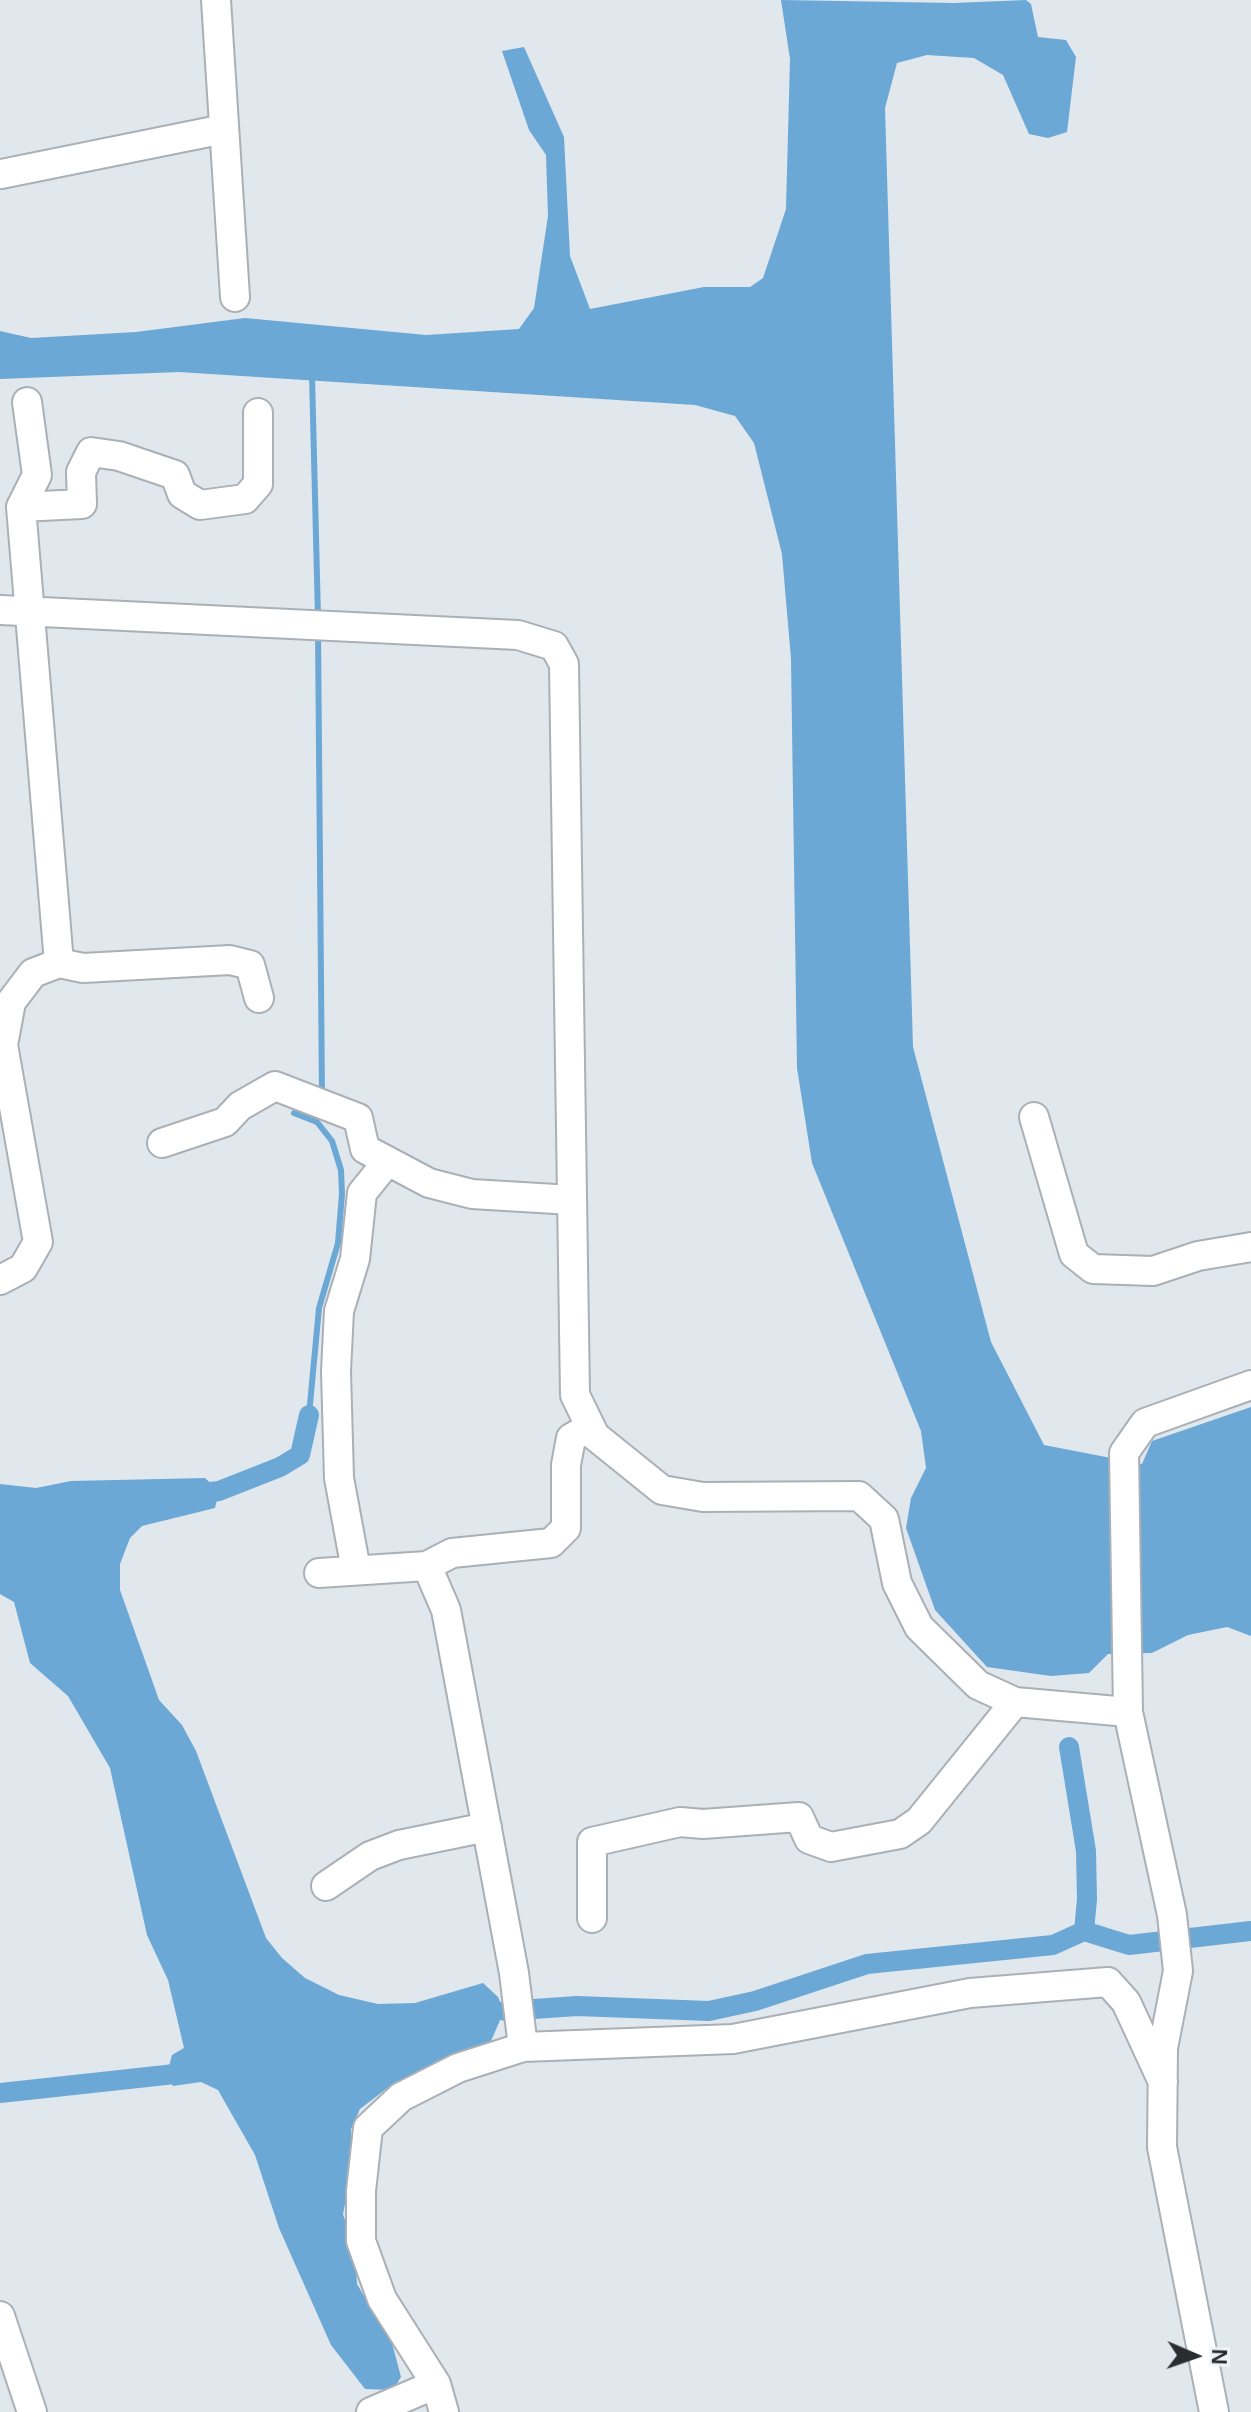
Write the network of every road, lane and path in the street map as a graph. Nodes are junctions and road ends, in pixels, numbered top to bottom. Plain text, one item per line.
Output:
1 (216, 0) edge
2 (224, 129) junction
3 (1, 174) edge
4 (235, 297) dead end
5 (27, 402) dead end
6 (258, 413) dead end
7 (21, 507) junction
8 (0, 610) edge
9 (29, 611) junction
10 (59, 963) junction
11 (259, 998) dead end
12 (1034, 1117) dead end
13 (162, 1143) dead end
14 (387, 1162) junction
15 (572, 1200) junction
16 (1251, 1247) edge
17 (0, 1280) edge
18 (1251, 1385) edge
19 (590, 1427) junction
20 (427, 1566) junction
21 (356, 1570) junction
22 (319, 1573) dead end
23 (1015, 1702) junction
24 (1128, 1712) junction
25 (487, 1827) junction
26 (326, 1886) dead end
27 (592, 1918) dead end
28 (523, 2046) junction
29 (1163, 2082) junction
30 (0, 2316) edge
31 (435, 2385) junction
32 (32, 2412) edge
33 (371, 2412) edge
34 (444, 2412) edge
35 (1214, 2412) edge

1 - 2 street
2 - 3 street
2 - 4 street
5 - 7 street
6 - 7 street
7 - 9 street
8 - 9 street
9 - 10 street
9 - 15 street
10 - 11 street
10 - 17 street
12 - 16 street
13 - 14 street
14 - 15 street
14 - 21 street
15 - 19 street
18 - 24 street
19 - 20 street
19 - 23 street
20 - 21 street
20 - 25 street
21 - 22 street
23 - 24 street
23 - 27 street
24 - 29 street
25 - 26 street
25 - 28 street
28 - 29 street
28 - 31 street
29 - 35 street
30 - 32 street
31 - 33 street
31 - 34 street

